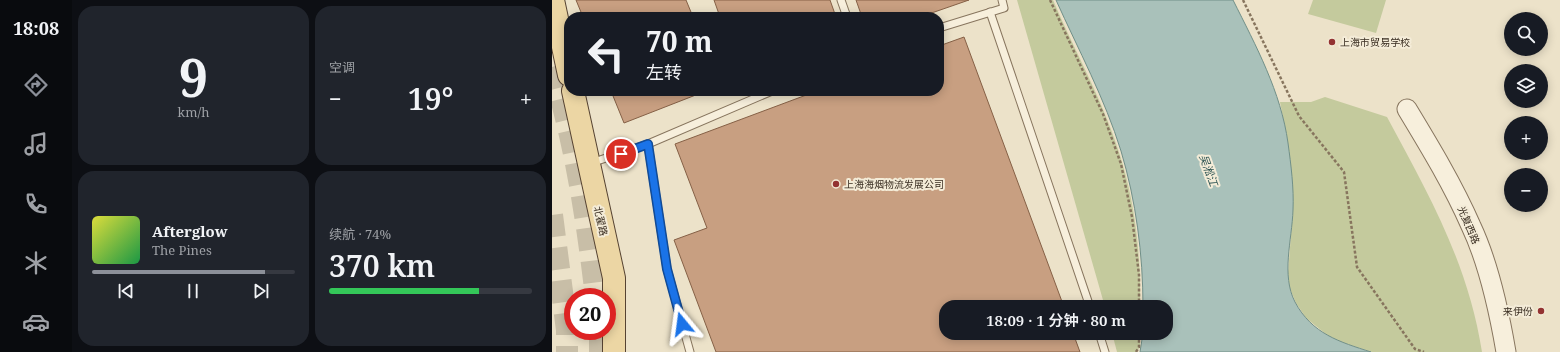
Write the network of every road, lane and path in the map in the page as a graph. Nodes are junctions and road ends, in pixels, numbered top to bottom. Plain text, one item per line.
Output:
1 (553, 0) edge
2 (842, 0) edge
3 (1002, 0) edge
4 (1050, 0) edge
5 (1243, 0) edge
6 (846, 12) edge
7 (990, 12) junction
8 (944, 26) edge
9 (564, 51) edge
10 (574, 96) edge
11 (760, 96) edge
12 (1407, 109) dead end
13 (648, 144) junction
14 (589, 164) junction
15 (1088, 300) edge
16 (1139, 300) edge
17 (1101, 340) edge
18 (1139, 340) edge
19 (614, 352) edge
20 (690, 352) edge
21 (1105, 352) edge
22 (1136, 352) edge
23 (1424, 352) edge
24 (1506, 352) edge

1 - 9 main road
2 - 6 lane
3 - 7 lane
4 - 16 path
5 - 23 path
7 - 8 lane
7 - 15 lane
10 - 14 main road, 北翟路
11 - 13 lane
12 - 24 street, 光复西路
13 - 14 lane
13 - 20 lane
14 - 19 main road, 北翟路
17 - 21 lane
18 - 22 path

